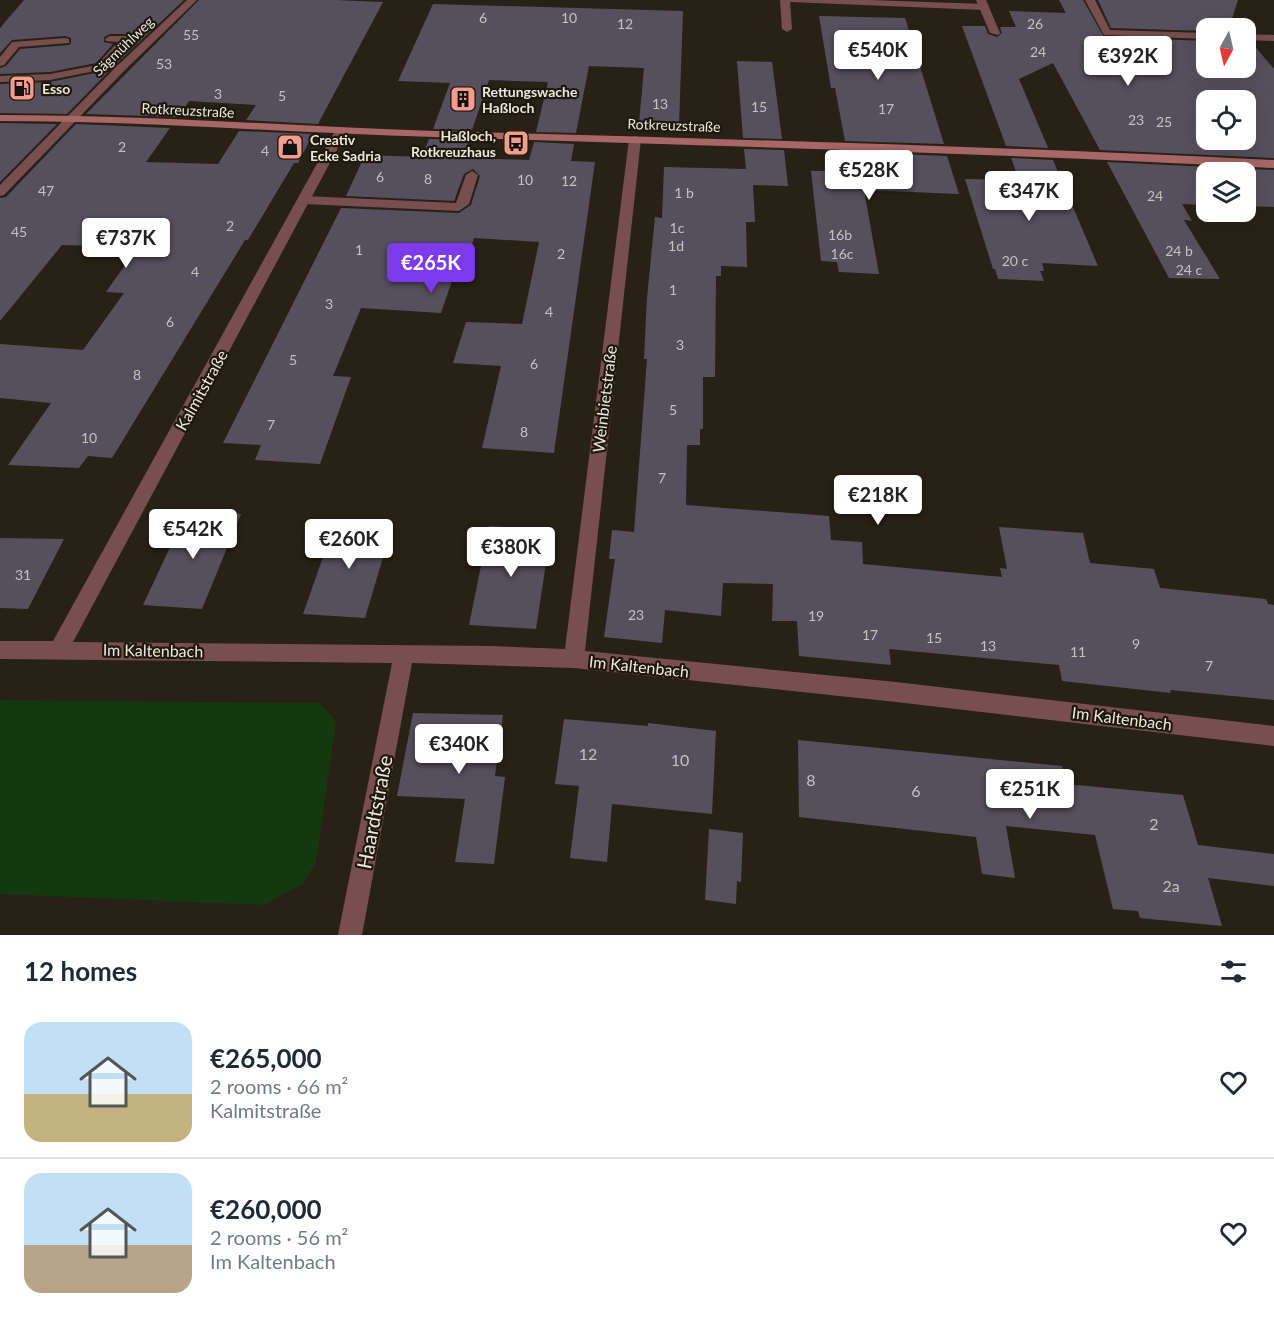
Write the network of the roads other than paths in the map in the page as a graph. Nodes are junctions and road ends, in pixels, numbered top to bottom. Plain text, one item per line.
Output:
1 (192, 0) edge
2 (785, 0) edge
3 (793, 0) edge
4 (1090, 0) edge
5 (982, 3) edge
6 (787, 29) dead end
7 (995, 33) dead end
8 (1196, 36) edge
9 (1256, 37) edge
10 (1274, 38) edge
11 (110, 39) dead end
12 (65, 41) dead end
13 (0, 63) edge
14 (100, 67) junction
15 (121, 68) junction
16 (0, 79) edge
17 (0, 118) edge
18 (72, 118) junction
19 (341, 131) junction
20 (635, 139) junction
21 (1274, 164) edge
22 (472, 175) dead end
23 (0, 192) edge
24 (304, 201) junction
25 (59, 649) junction
26 (0, 650) edge
27 (404, 654) junction
28 (574, 659) junction
29 (1274, 736) edge
30 (350, 935) edge

1 - 15 street, Sägmühlweg
2 - 6 street
3 - 5 street
4 - 8 street
5 - 7 street
9 - 10 street
11 - 14 street
12 - 13 street
14 - 15 street
14 - 16 street
15 - 18 street, Sägmühlweg
17 - 18 main road, Rotkreuzstraße
18 - 19 main road, Rotkreuzstraße
18 - 23 street, Sägmühlweg
19 - 20 main road, Rotkreuzstraße
19 - 24 street, Kalmitstraße
20 - 21 main road, Rotkreuzstraße
20 - 28 street, Weinbietstraße
22 - 24 street
24 - 25 street, Kalmitstraße
25 - 26 street, Im Kaltenbach
25 - 27 street, Im Kaltenbach
27 - 28 street, Im Kaltenbach
27 - 30 street, Haardtstraße
28 - 29 street, Im Kaltenbach

